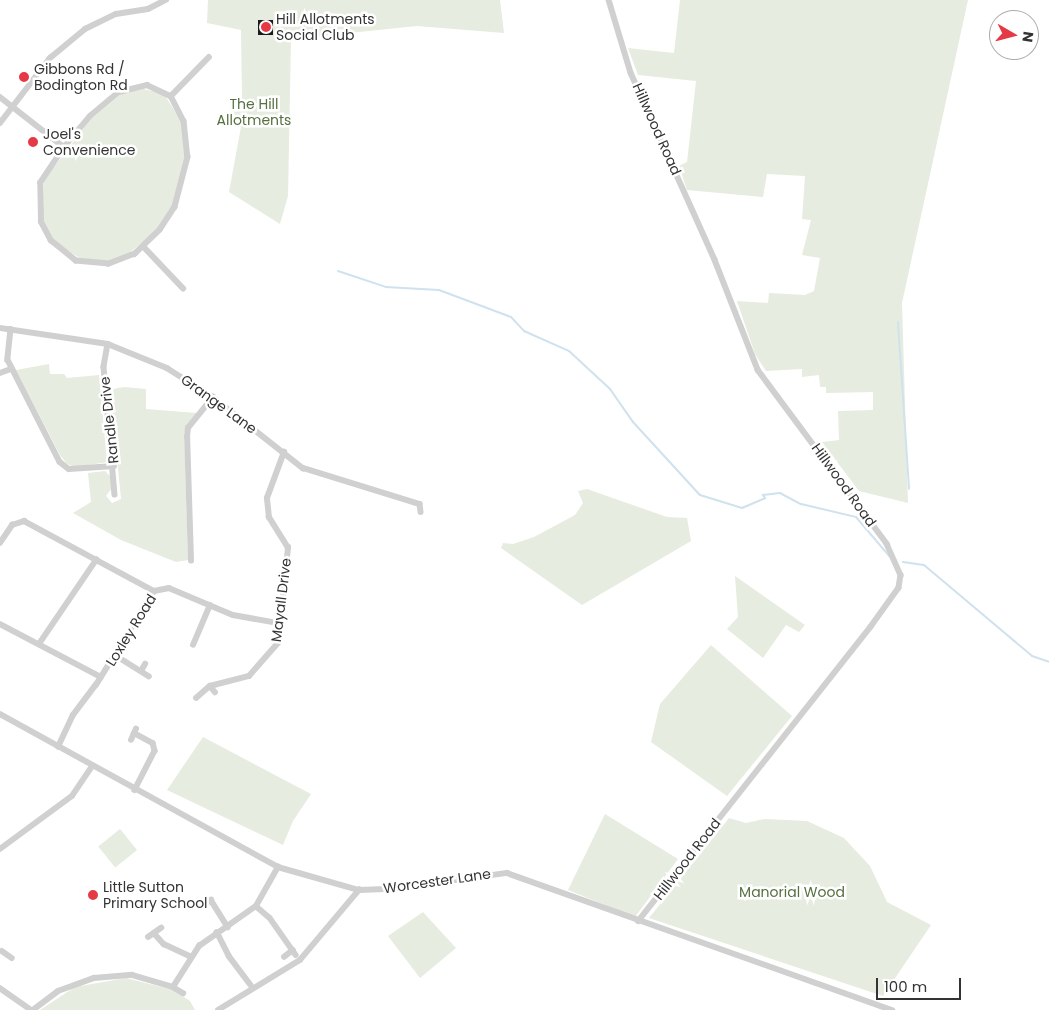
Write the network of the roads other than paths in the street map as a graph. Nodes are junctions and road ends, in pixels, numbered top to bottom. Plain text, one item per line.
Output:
1 (166, 0) edge
2 (609, 0) edge
3 (210, 57) dead end
4 (170, 96) junction
5 (0, 97) edge
6 (12, 107) junction
7 (0, 123) edge
8 (64, 147) junction
9 (144, 247) junction
10 (183, 288) dead end
11 (0, 328) edge
12 (12, 330) junction
13 (108, 344) junction
14 (11, 369) junction
15 (0, 374) edge
16 (213, 397) junction
17 (284, 452) junction
18 (114, 466) junction
19 (115, 495) dead end
20 (421, 512) dead end
21 (0, 543) edge
22 (96, 560) junction
23 (191, 560) dead end
24 (154, 591) junction
25 (210, 605) junction
26 (278, 623) junction
27 (0, 624) edge
28 (39, 644) junction
29 (194, 645) dead end
30 (115, 655) junction
31 (145, 664) dead end
32 (141, 671) junction
33 (149, 676) dead end
34 (101, 677) junction
35 (210, 686) junction
36 (214, 692) dead end
37 (196, 698) dead end
38 (0, 714) edge
39 (131, 740) dead end
40 (58, 747) junction
41 (92, 766) junction
42 (135, 790) junction
43 (0, 849) edge
44 (278, 867) junction
45 (359, 890) junction
46 (202, 906) dead end
47 (256, 906) junction
48 (639, 921) junction
49 (228, 927) junction
50 (162, 928) dead end
51 (218, 932) junction
52 (2, 951) edge
53 (190, 956) junction
54 (284, 956) dead end
55 (12, 958) dead end
56 (247, 983) dead end
57 (173, 987) junction
58 (0, 988) edge
59 (183, 992) dead end
60 (32, 1010) edge
61 (218, 1010) edge
62 (892, 1010) edge

1 - 6 street
2 - 48 street, Hillwood Road
3 - 4 street
4 - 8 street
4 - 9 street
5 - 6 street
6 - 7 street
6 - 8 street
8 - 9 street
9 - 10 street
11 - 12 street, Grange Lane
12 - 13 street, Grange Lane
12 - 14 street
13 - 16 street, Grange Lane
13 - 18 street, Randle Drive
14 - 15 street
14 - 18 street
16 - 17 street, Grange Lane
16 - 23 street
17 - 20 street, Grange Lane
17 - 26 street, Mayall Drive
18 - 19 street, Randle Drive
21 - 22 street
22 - 24 street
22 - 28 street
24 - 25 street, Loxley Road
24 - 30 street, Loxley Road
25 - 26 street, Loxley Road
25 - 29 street
26 - 35 street, Mayall Drive
27 - 28 street
28 - 34 street
30 - 32 street
30 - 34 street, Loxley Road
31 - 32 street
32 - 33 street
34 - 40 street, Loxley Road
35 - 36 street
35 - 37 street, Mayall Drive
38 - 40 street, Worcester Lane
39 - 42 street
40 - 41 street, Worcester Lane
41 - 42 street, Worcester Lane
41 - 43 street
42 - 44 street, Worcester Lane
44 - 45 street, Worcester Lane
44 - 47 street
45 - 48 street, Worcester Lane
45 - 61 street
46 - 49 street
47 - 49 street
47 - 54 street
48 - 62 street, Worcester Lane
49 - 51 street
50 - 53 street
51 - 53 street
51 - 56 street
52 - 55 street
53 - 57 street
57 - 59 street
57 - 60 street
58 - 60 street

